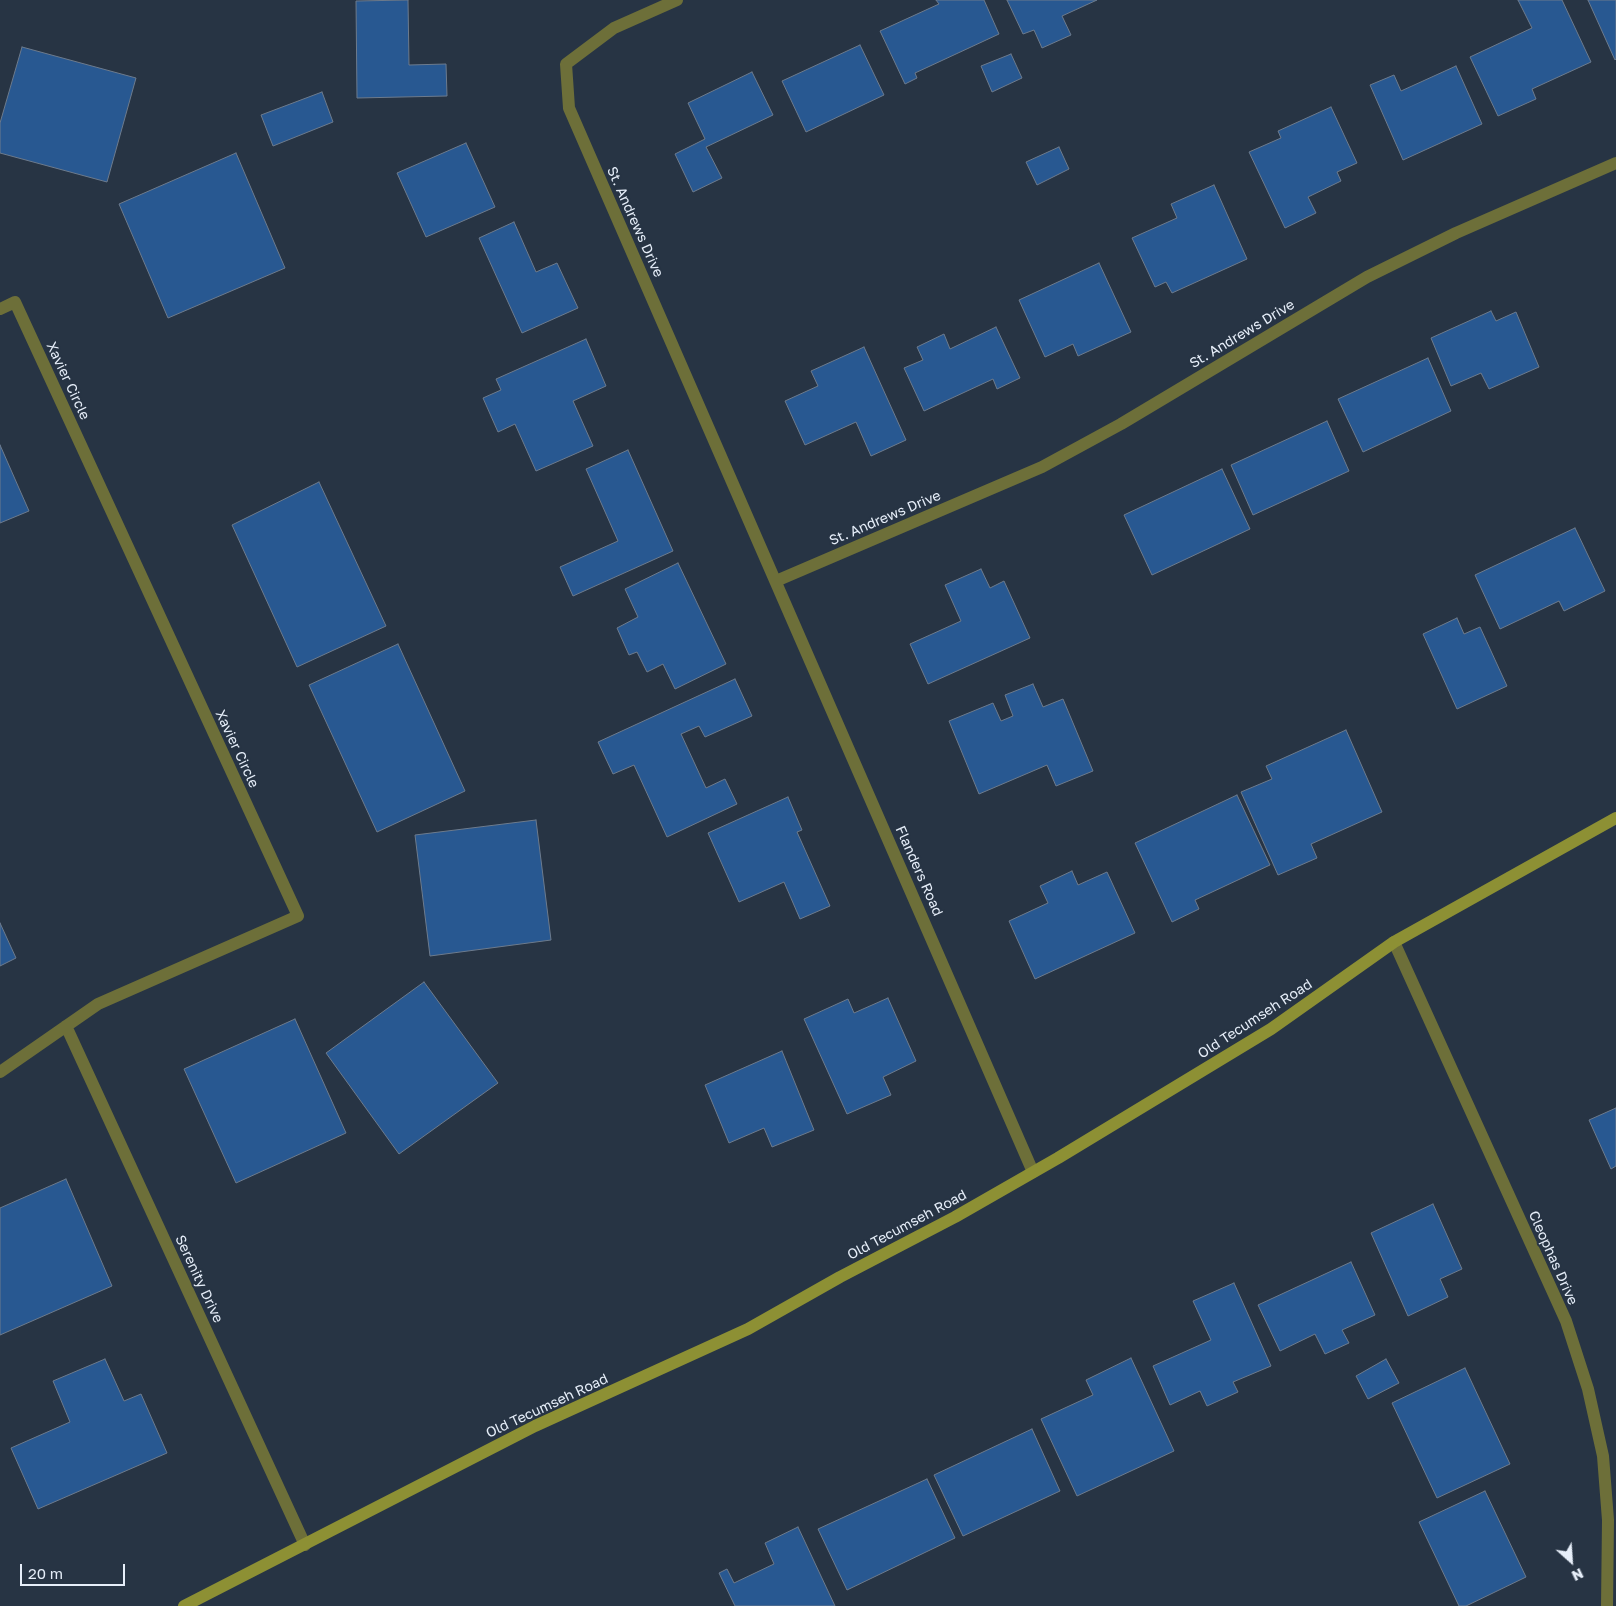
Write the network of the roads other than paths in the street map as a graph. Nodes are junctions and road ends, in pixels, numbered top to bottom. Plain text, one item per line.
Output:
1 (677, 0) edge
2 (1616, 163) edge
3 (0, 309) edge
4 (776, 581) junction
5 (1616, 818) edge
6 (1394, 942) junction
7 (66, 1026) junction
8 (0, 1072) edge
9 (1033, 1172) junction
10 (1612, 1519) edge
11 (305, 1545) junction
12 (184, 1606) edge
13 (1607, 1606) edge

1 - 4 street, St. Andrews Drive
2 - 4 street, St. Andrews Drive
3 - 7 street, Xavier Circle
4 - 9 street, Flanders Road
5 - 6 main road, Old Tecumseh Road
6 - 9 main road, Old Tecumseh Road
6 - 10 street, Cleophas Drive
7 - 8 street, Xavier Circle
7 - 11 street, Serenity Drive
9 - 11 main road, Old Tecumseh Road
10 - 13 street, Cleophas Drive
11 - 12 main road, Old Tecumseh Road

